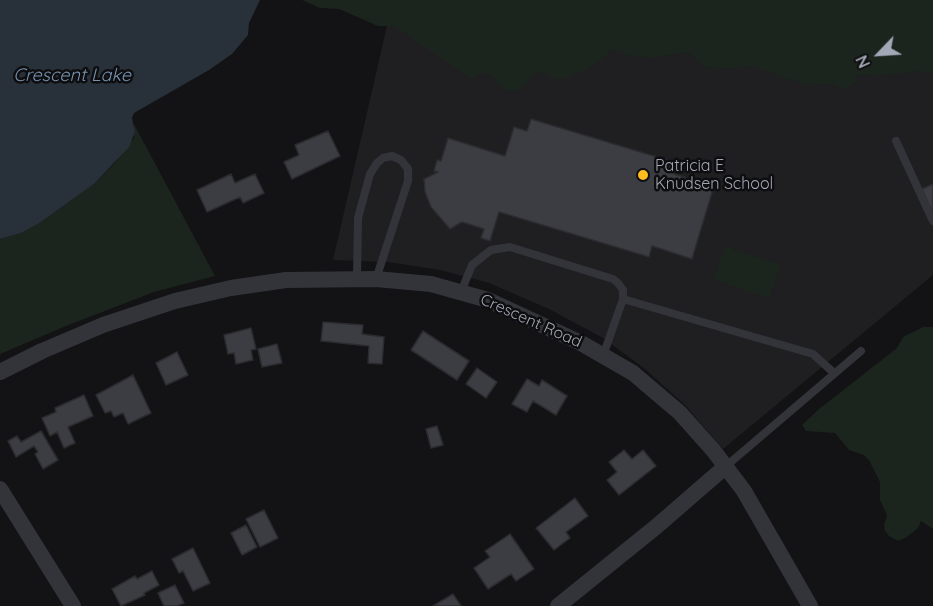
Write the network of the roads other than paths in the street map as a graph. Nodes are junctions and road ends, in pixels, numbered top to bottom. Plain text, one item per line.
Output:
1 (896, 141) dead end
2 (933, 221) edge
3 (357, 279) junction
4 (376, 279) junction
5 (461, 292) junction
6 (623, 299) junction
7 (861, 351) dead end
8 (603, 356) junction
9 (0, 372) edge
10 (834, 374) junction
11 (725, 467) junction
12 (0, 489) edge
13 (73, 606) edge
14 (558, 606) edge
15 (810, 606) edge

1 - 2 lane
3 - 4 street, Crescent Road
3 - 4 lane
3 - 9 street, Crescent Road
4 - 5 street, Crescent Road
5 - 6 lane
5 - 8 street, Crescent Road
6 - 8 lane
6 - 10 lane
7 - 10 lane
8 - 11 street, Crescent Road
10 - 11 lane
11 - 14 street
11 - 15 street, Crescent Road
12 - 13 street

